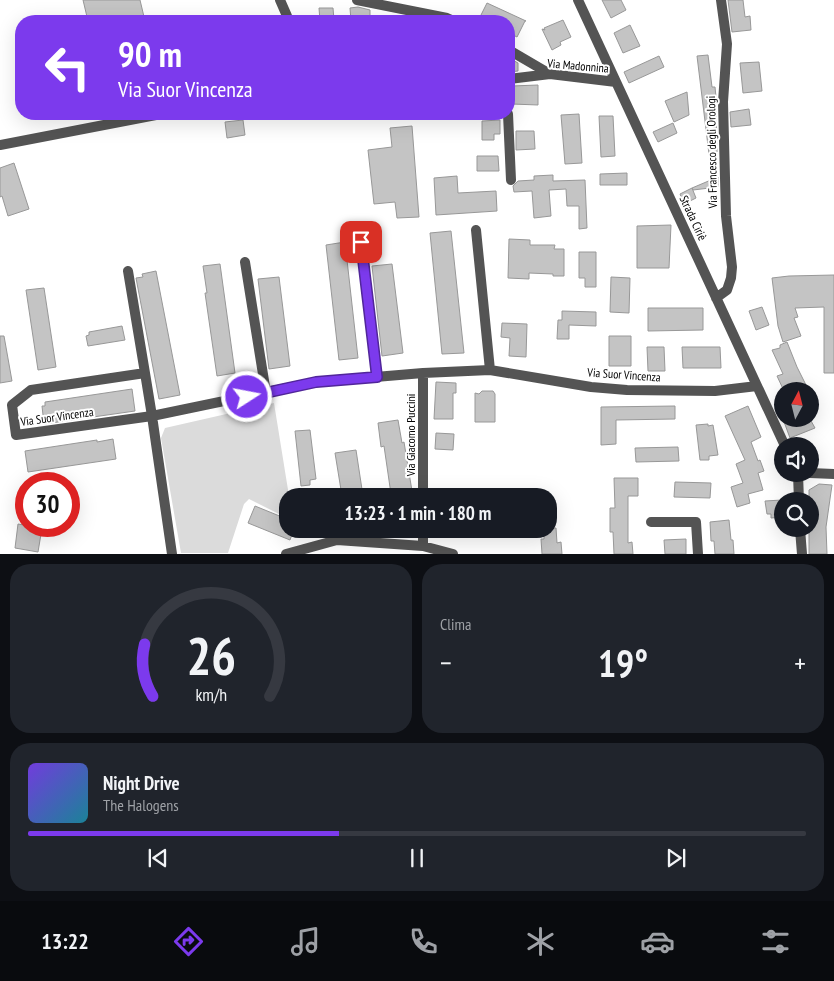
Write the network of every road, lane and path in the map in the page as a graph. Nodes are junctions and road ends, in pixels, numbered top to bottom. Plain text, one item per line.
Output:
1 (280, 0) edge
2 (357, 0) edge
3 (578, 0) edge
4 (720, 0) edge
5 (376, 2) edge
6 (287, 15) edge
7 (434, 15) edge
8 (515, 54) edge
9 (550, 74) junction
10 (515, 78) edge
11 (616, 82) junction
12 (130, 120) edge
13 (508, 120) edge
14 (0, 145) edge
15 (511, 180) dead end
16 (476, 230) dead end
17 (361, 242) dead end
18 (246, 262) dead end
19 (128, 271) dead end
20 (716, 298) junction
21 (490, 370) junction
22 (145, 373) junction
23 (423, 373) junction
24 (377, 377) junction
25 (757, 386) junction
26 (266, 393) junction
27 (152, 416) junction
28 (781, 437) edge
29 (819, 473) edge
30 (834, 474) edge
31 (423, 488) edge
32 (651, 522) dead end
33 (801, 537) edge
34 (423, 538) edge
35 (423, 546) junction
36 (172, 554) edge
37 (286, 554) edge
38 (453, 554) edge
39 (698, 554) edge
40 (802, 554) edge

1 - 6 street
2 - 5 street
3 - 11 street, Strada Ciriè
4 - 20 street, Via Francesco degli Orologi
5 - 7 street
8 - 9 street
9 - 10 street, Via Madonnina
9 - 11 street, Via Madonnina
11 - 20 street, Strada Ciriè
12 - 14 street
13 - 15 street
16 - 21 street
17 - 24 street
18 - 26 street
19 - 22 street
20 - 25 street, Strada Ciriè
21 - 23 street, Via Suor Vincenza
21 - 25 street, Via Suor Vincenza
22 - 27 street
22 - 27 street, Via Suor Vincenza
23 - 24 street, Via Suor Vincenza
23 - 31 street, Via Giacomo Puccini
24 - 26 street, Via Suor Vincenza
25 - 28 street, Strada Ciriè
26 - 27 street, Via Suor Vincenza
27 - 36 street
29 - 30 street
32 - 39 street
33 - 40 street
34 - 35 street
35 - 37 street
35 - 38 street

